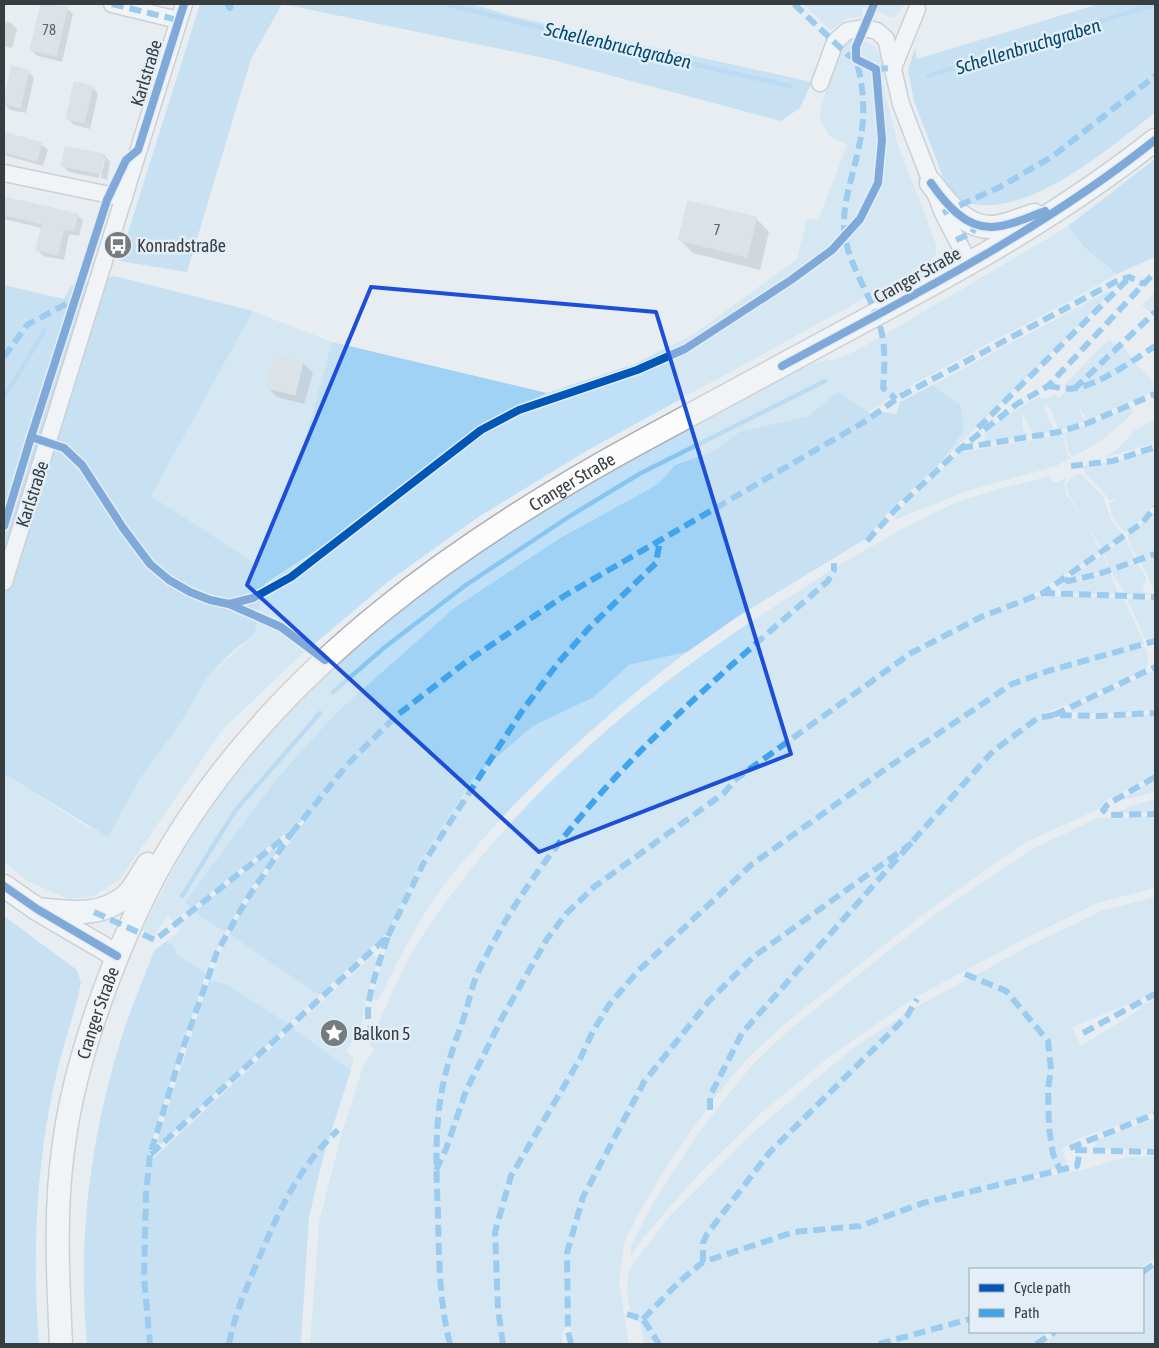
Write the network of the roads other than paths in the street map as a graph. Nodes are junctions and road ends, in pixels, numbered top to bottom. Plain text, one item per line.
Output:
1 (112, 4) edge
2 (184, 4) edge
3 (917, 9) dead end
4 (178, 20) junction
5 (893, 68) junction
6 (820, 83) dead end
7 (1155, 140) edge
8 (4, 173) edge
9 (931, 184) junction
10 (124, 198) junction
11 (1064, 205) junction
12 (970, 265) junction
13 (4, 582) edge
14 (262, 723) junction
15 (4, 886) edge
16 (37, 909) junction
17 (117, 956) junction
18 (61, 1344) edge

1 - 4 street
2 - 4 street, Karlstraße
3 - 5 street
4 - 10 street, Karlstraße
5 - 6 street, Cranger Straße
5 - 9 street, Cranger Straße
7 - 11 main road, Cranger Straße
8 - 10 street
9 - 11 main road, Cranger Straße
9 - 12 street, Cranger Straße
10 - 13 street, Karlstraße
11 - 12 main road, Cranger Straße
12 - 14 main road, Cranger Straße
14 - 16 main road, Cranger Straße
14 - 17 main road, Cranger Straße
15 - 16 main road
16 - 17 main road
17 - 18 main road, Cranger Straße

